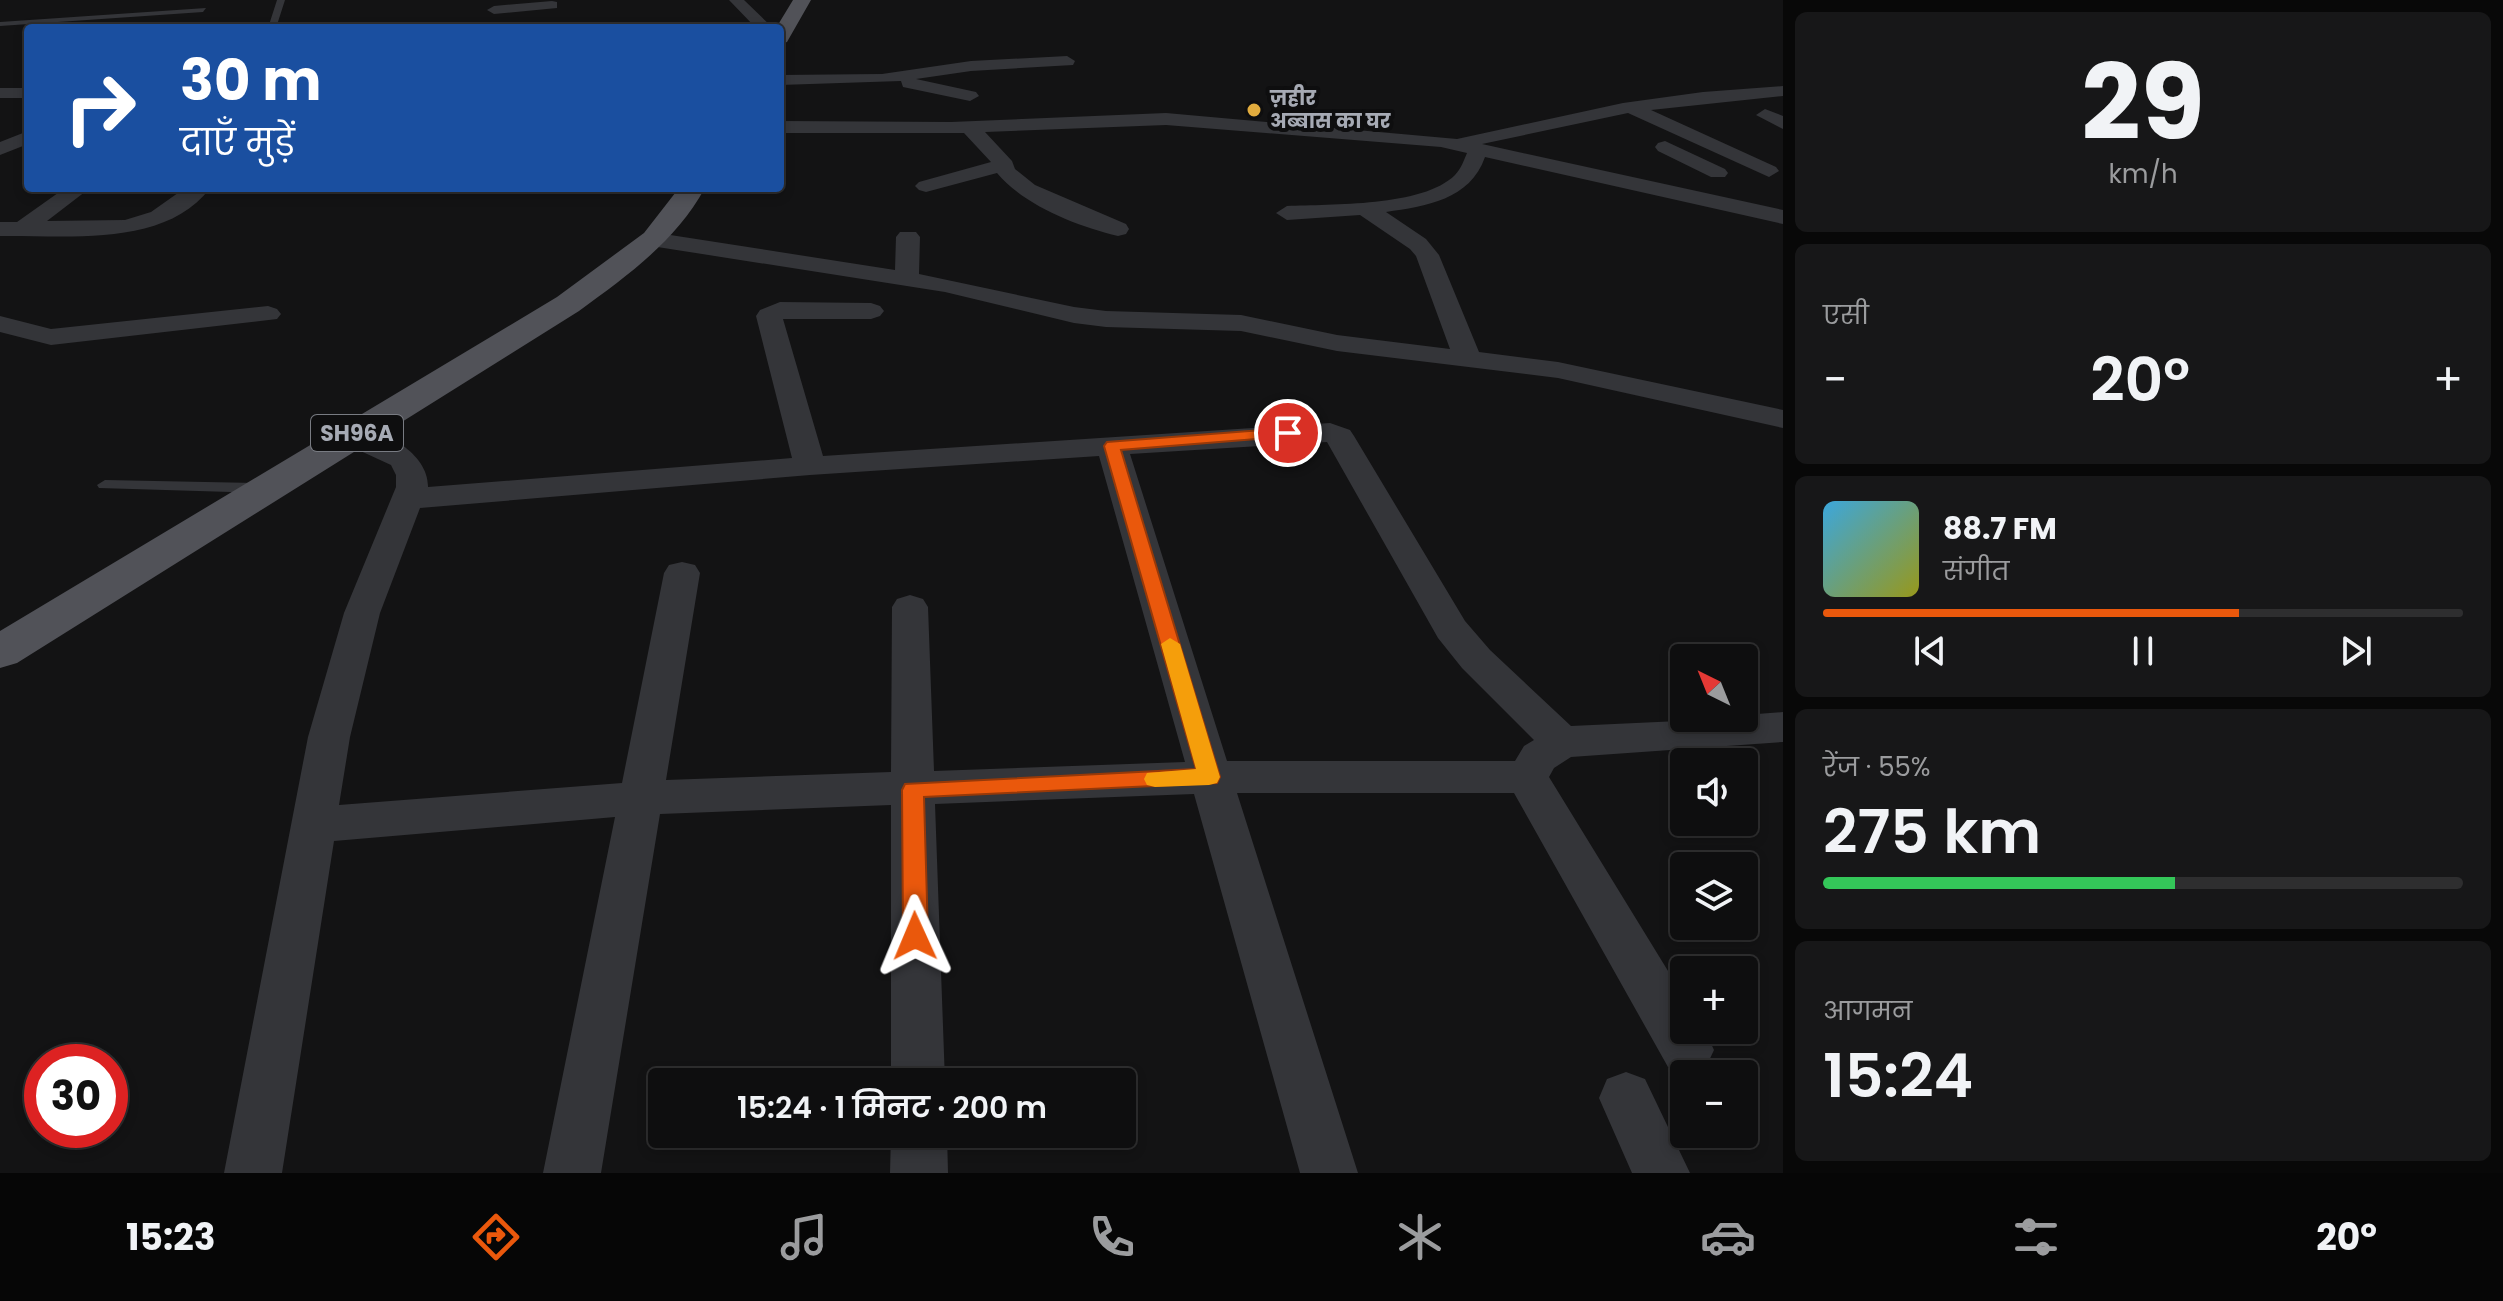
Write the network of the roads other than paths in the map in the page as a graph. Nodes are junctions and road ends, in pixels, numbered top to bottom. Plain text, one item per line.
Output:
1 (281, 0) edge
2 (736, 0) edge
3 (802, 0) edge
4 (491, 5) edge
5 (552, 5) dead end
6 (203, 10) dead end
7 (0, 24) edge
8 (273, 24) edge
9 (501, 24) edge
10 (761, 24) edge
11 (784, 31) edge
12 (1067, 61) dead end
13 (882, 79) junction
14 (784, 80) edge
15 (1783, 91) edge
16 (0, 93) edge
17 (24, 93) edge
18 (970, 96) dead end
19 (1680, 101) junction
20 (1634, 109) junction
21 (1599, 115) junction
22 (1715, 118) dead end
23 (969, 127) junction
24 (1270, 127) junction
25 (784, 128) edge
26 (1626, 128) dead end
27 (24, 139) edge
28 (1652, 141) dead end
29 (1467, 146) junction
30 (0, 149) edge
31 (1282, 151) dead end
32 (24, 161) edge
33 (0, 162) edge
34 (1005, 165) junction
35 (1769, 171) dead end
36 (1718, 173) dead end
37 (926, 186) dead end
38 (73, 192) edge
39 (193, 192) edge
40 (690, 192) edge
41 (1365, 208) junction
42 (1287, 213) dead end
43 (1783, 217) edge
44 (23, 228) junction
45 (0, 229) edge
46 (1118, 229) dead end
47 (908, 237) dead end
48 (651, 239) junction
49 (907, 279) junction
50 (871, 311) dead end
51 (268, 314) dead end
52 (0, 324) edge
53 (1467, 357) junction
54 (1779, 424) edge
55 (352, 436) junction
56 (1112, 446) junction
57 (810, 466) junction
58 (105, 485) dead end
59 (266, 488) junction
60 (407, 499) junction
61 (682, 573) dead end
62 (910, 607) dead end
63 (0, 652) edge
64 (1783, 727) edge
65 (1562, 742) junction
66 (1209, 777) junction
67 (1527, 777) junction
68 (913, 790) junction
69 (640, 798) junction
70 (313, 825) junction
71 (1687, 1050) dead end
72 (918, 1068) edge
73 (1626, 1098) dead end
74 (919, 1148) edge
75 (253, 1173) edge
76 (572, 1173) edge
77 (919, 1173) edge
78 (1329, 1173) edge
79 (1661, 1173) edge

1 - 8 lane
2 - 10 street
3 - 11 main road
4 - 5 street
4 - 9 street
6 - 7 lane
12 - 13 street
13 - 14 street
13 - 18 street
15 - 19 street
16 - 17 street
19 - 20 street
19 - 22 street
20 - 21 street
20 - 35 street
21 - 26 street
21 - 29 street
23 - 24 street
23 - 25 street
23 - 34 street
24 - 29 street
24 - 31 street
27 - 30 street
28 - 36 street
29 - 41 street
29 - 43 street
32 - 33 street
34 - 37 street
34 - 46 street
38 - 44 street
39 - 44 street
40 - 48 main road, SH96A
41 - 42 street
41 - 53 street
44 - 45 street
47 - 49 street
48 - 49 street
48 - 55 main road, SH96A
49 - 53 street
50 - 57 street
51 - 52 street
53 - 54 street
55 - 59 main road, SH96A
55 - 60 street
56 - 57 street
56 - 65 street
56 - 66 street
57 - 60 street
58 - 59 lane
59 - 63 main road, SH96A
60 - 70 street
61 - 69 street
62 - 68 street
64 - 65 street
65 - 67 street
66 - 67 street
66 - 68 street
66 - 78 street
67 - 71 street
68 - 69 street
68 - 72 street
69 - 70 street
69 - 76 street
70 - 75 street
73 - 79 street
74 - 77 street

